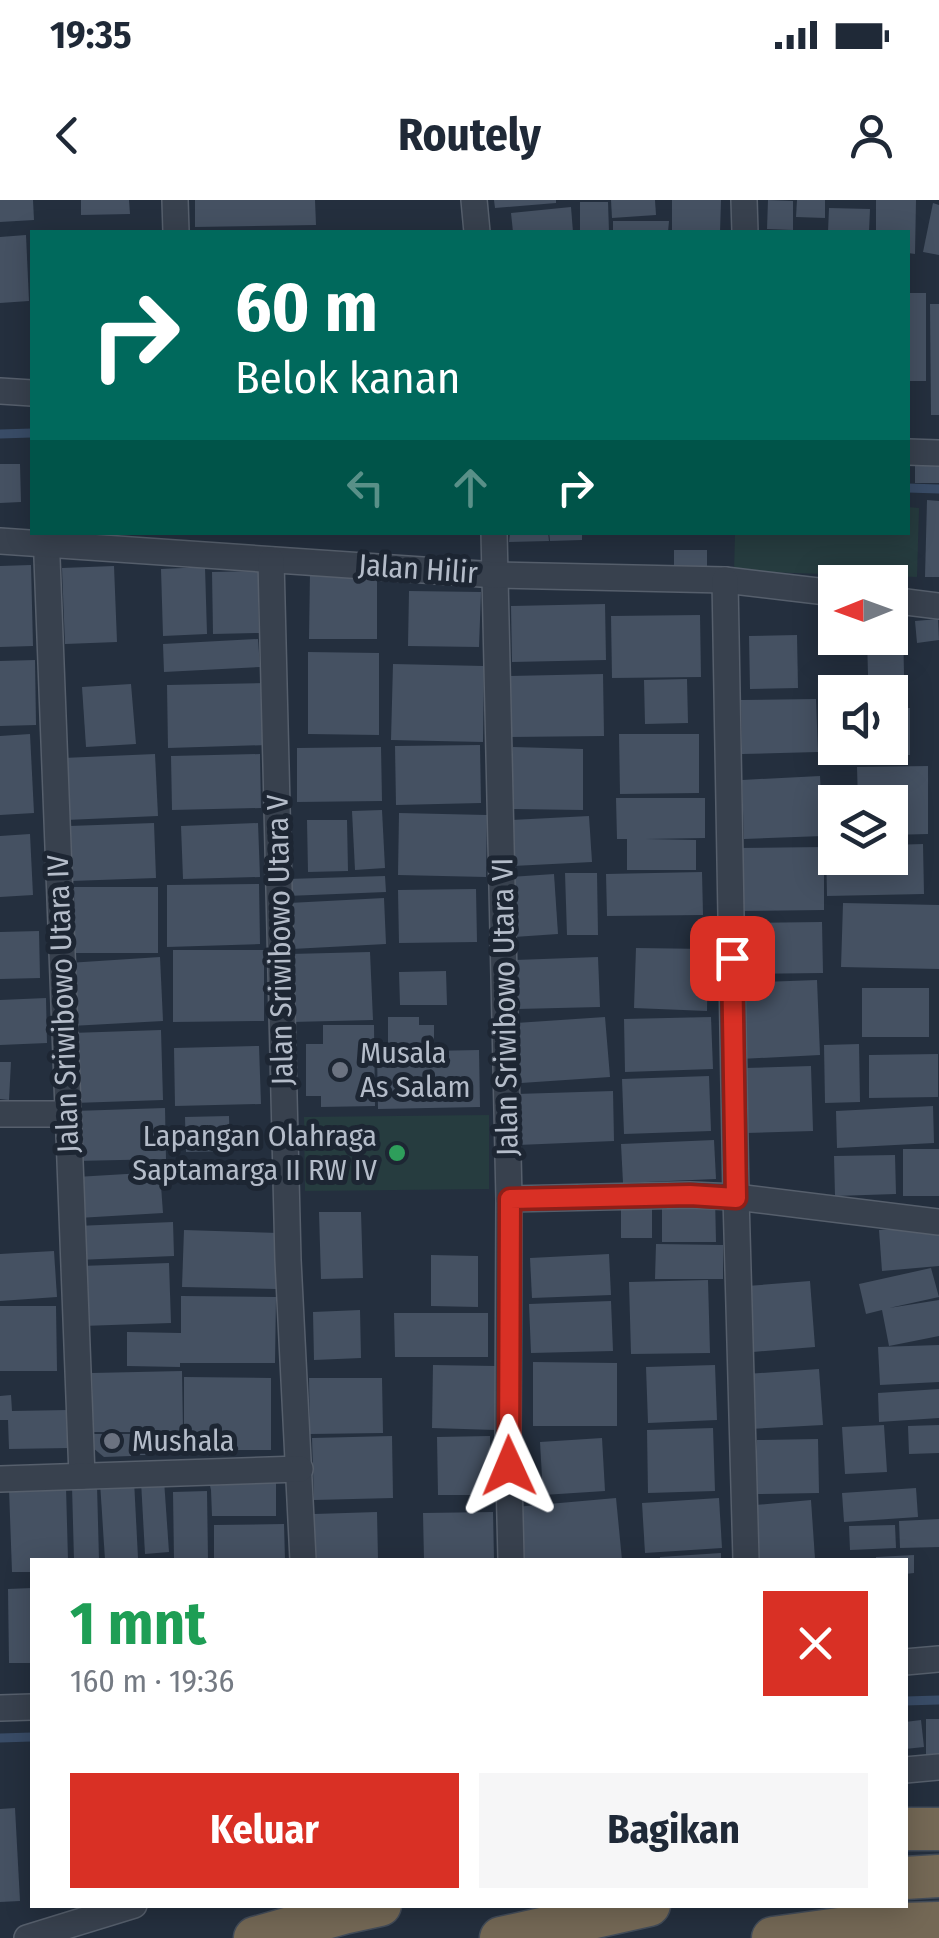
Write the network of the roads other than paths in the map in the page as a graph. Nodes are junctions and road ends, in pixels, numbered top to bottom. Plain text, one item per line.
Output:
1 (175, 200) edge
2 (474, 200) edge
3 (744, 200) edge
4 (176, 230) edge
5 (477, 230) edge
6 (745, 230) edge
7 (0, 391) edge
8 (30, 393) edge
9 (910, 452) edge
10 (939, 453) edge
11 (494, 535) edge
12 (46, 538) edge
13 (0, 541) edge
14 (271, 560) junction
15 (496, 575) junction
16 (726, 580) junction
17 (818, 592) edge
18 (908, 602) edge
19 (939, 606) edge
20 (0, 1114) edge
21 (67, 1114) junction
22 (736, 1198) junction
23 (510, 1199) junction
24 (939, 1222) edge
25 (300, 1469) junction
26 (82, 1476) junction
27 (0, 1479) edge
28 (303, 1558) edge
29 (511, 1558) edge
30 (746, 1558) edge
31 (939, 1660) edge
32 (908, 1662) edge
33 (30, 1707) edge
34 (0, 1708) edge
35 (939, 1767) edge
36 (908, 1770) edge
37 (939, 1829) edge
38 (908, 1830) edge
39 (939, 1876) edge
40 (908, 1878) edge
41 (124, 1908) edge
42 (366, 1908) edge
43 (635, 1908) edge
44 (939, 1923) edge
45 (27, 1938) edge
46 (256, 1938) edge
47 (501, 1938) edge
48 (773, 1938) edge

1 - 4 street
2 - 5 street
3 - 6 street
7 - 8 street
9 - 10 street
11 - 15 street, Jalan Sriwibowo Utara VI
12 - 13 street, Jalan Hilir
12 - 14 street, Jalan Hilir
12 - 21 street, Jalan Sriwibowo Utara IV
14 - 15 street, Jalan Hilir
14 - 25 street, Jalan Sriwibowo Utara V
15 - 16 street, Jalan Hilir
15 - 23 street, Jalan Sriwibowo Utara VI
16 - 17 street, Jalan Hilir
16 - 22 street
18 - 19 street
20 - 21 street
21 - 26 street, Jalan Sriwibowo Utara IV
22 - 23 street
22 - 24 street
22 - 30 street
23 - 29 street, Jalan Sriwibowo Utara VI
25 - 26 street
25 - 28 street, Jalan Sriwibowo Utara V
26 - 27 street
31 - 32 street
33 - 34 street
35 - 36 street
37 - 38 highway
39 - 40 highway
41 - 45 street
42 - 46 highway
43 - 47 highway
44 - 48 highway

